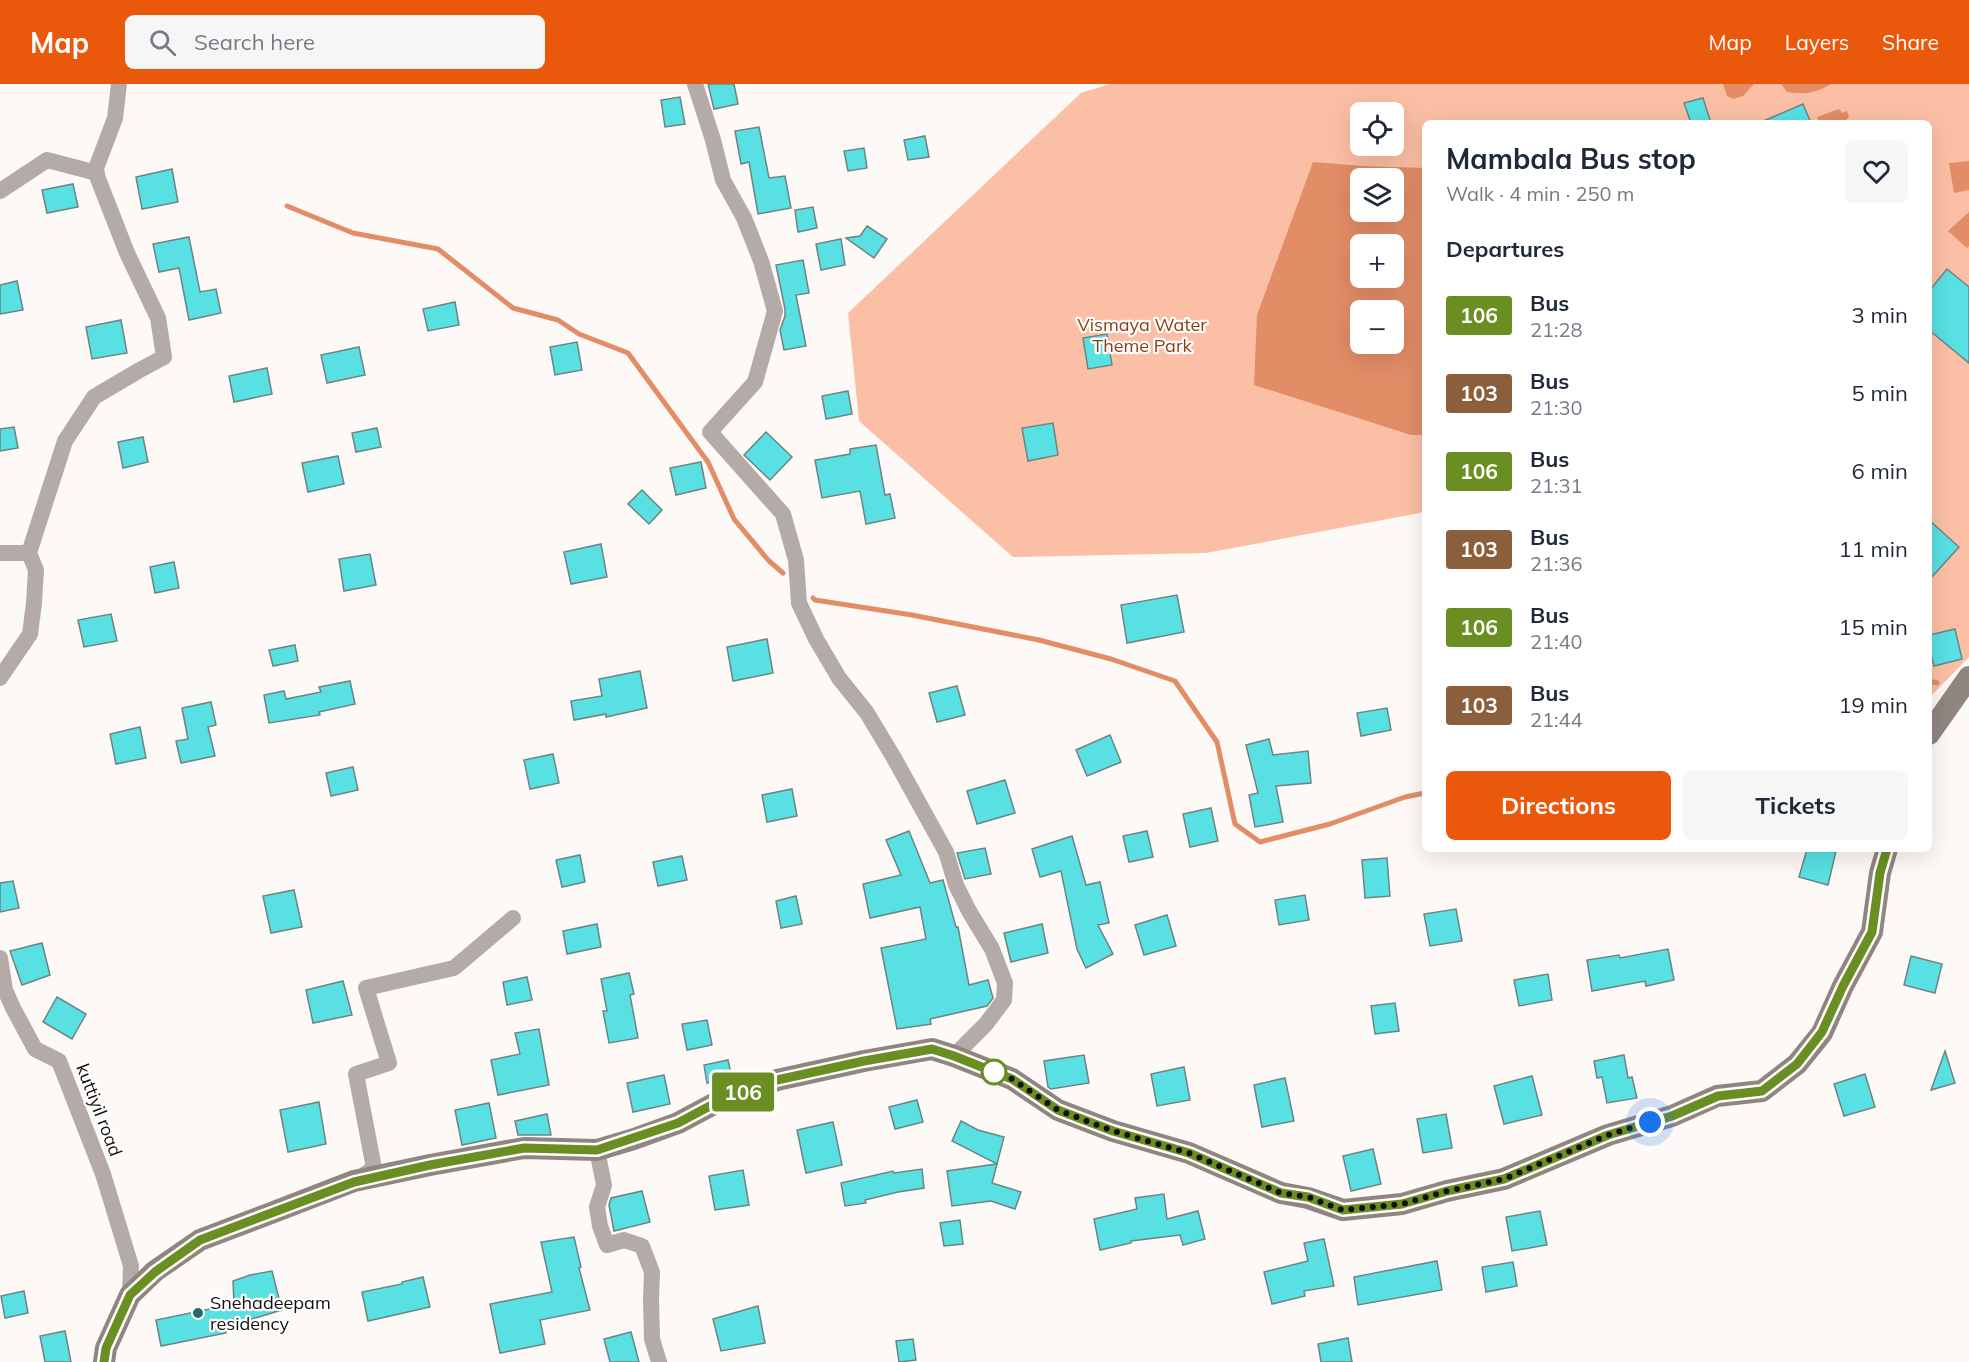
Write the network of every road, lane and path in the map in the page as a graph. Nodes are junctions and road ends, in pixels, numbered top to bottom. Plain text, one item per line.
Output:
1 (119, 84) edge
2 (695, 84) edge
3 (97, 173) junction
4 (0, 191) edge
5 (0, 553) edge
6 (28, 553) junction
7 (1969, 677) edge
8 (0, 678) edge
9 (1932, 730) edge
10 (1886, 852) edge
11 (513, 918) dead end
12 (0, 958) edge
13 (954, 1056) junction
14 (597, 1150) junction
15 (354, 1182) junction
16 (130, 1295) junction
17 (104, 1362) edge
18 (659, 1362) edge

1 - 3 street
2 - 13 street
3 - 4 street
3 - 6 street
5 - 6 street
6 - 8 street
7 - 9 main road
10 - 13 main road
11 - 15 street
12 - 16 street, kuttiyil road
13 - 14 main road
14 - 15 main road
14 - 18 street
15 - 16 main road
16 - 17 main road

